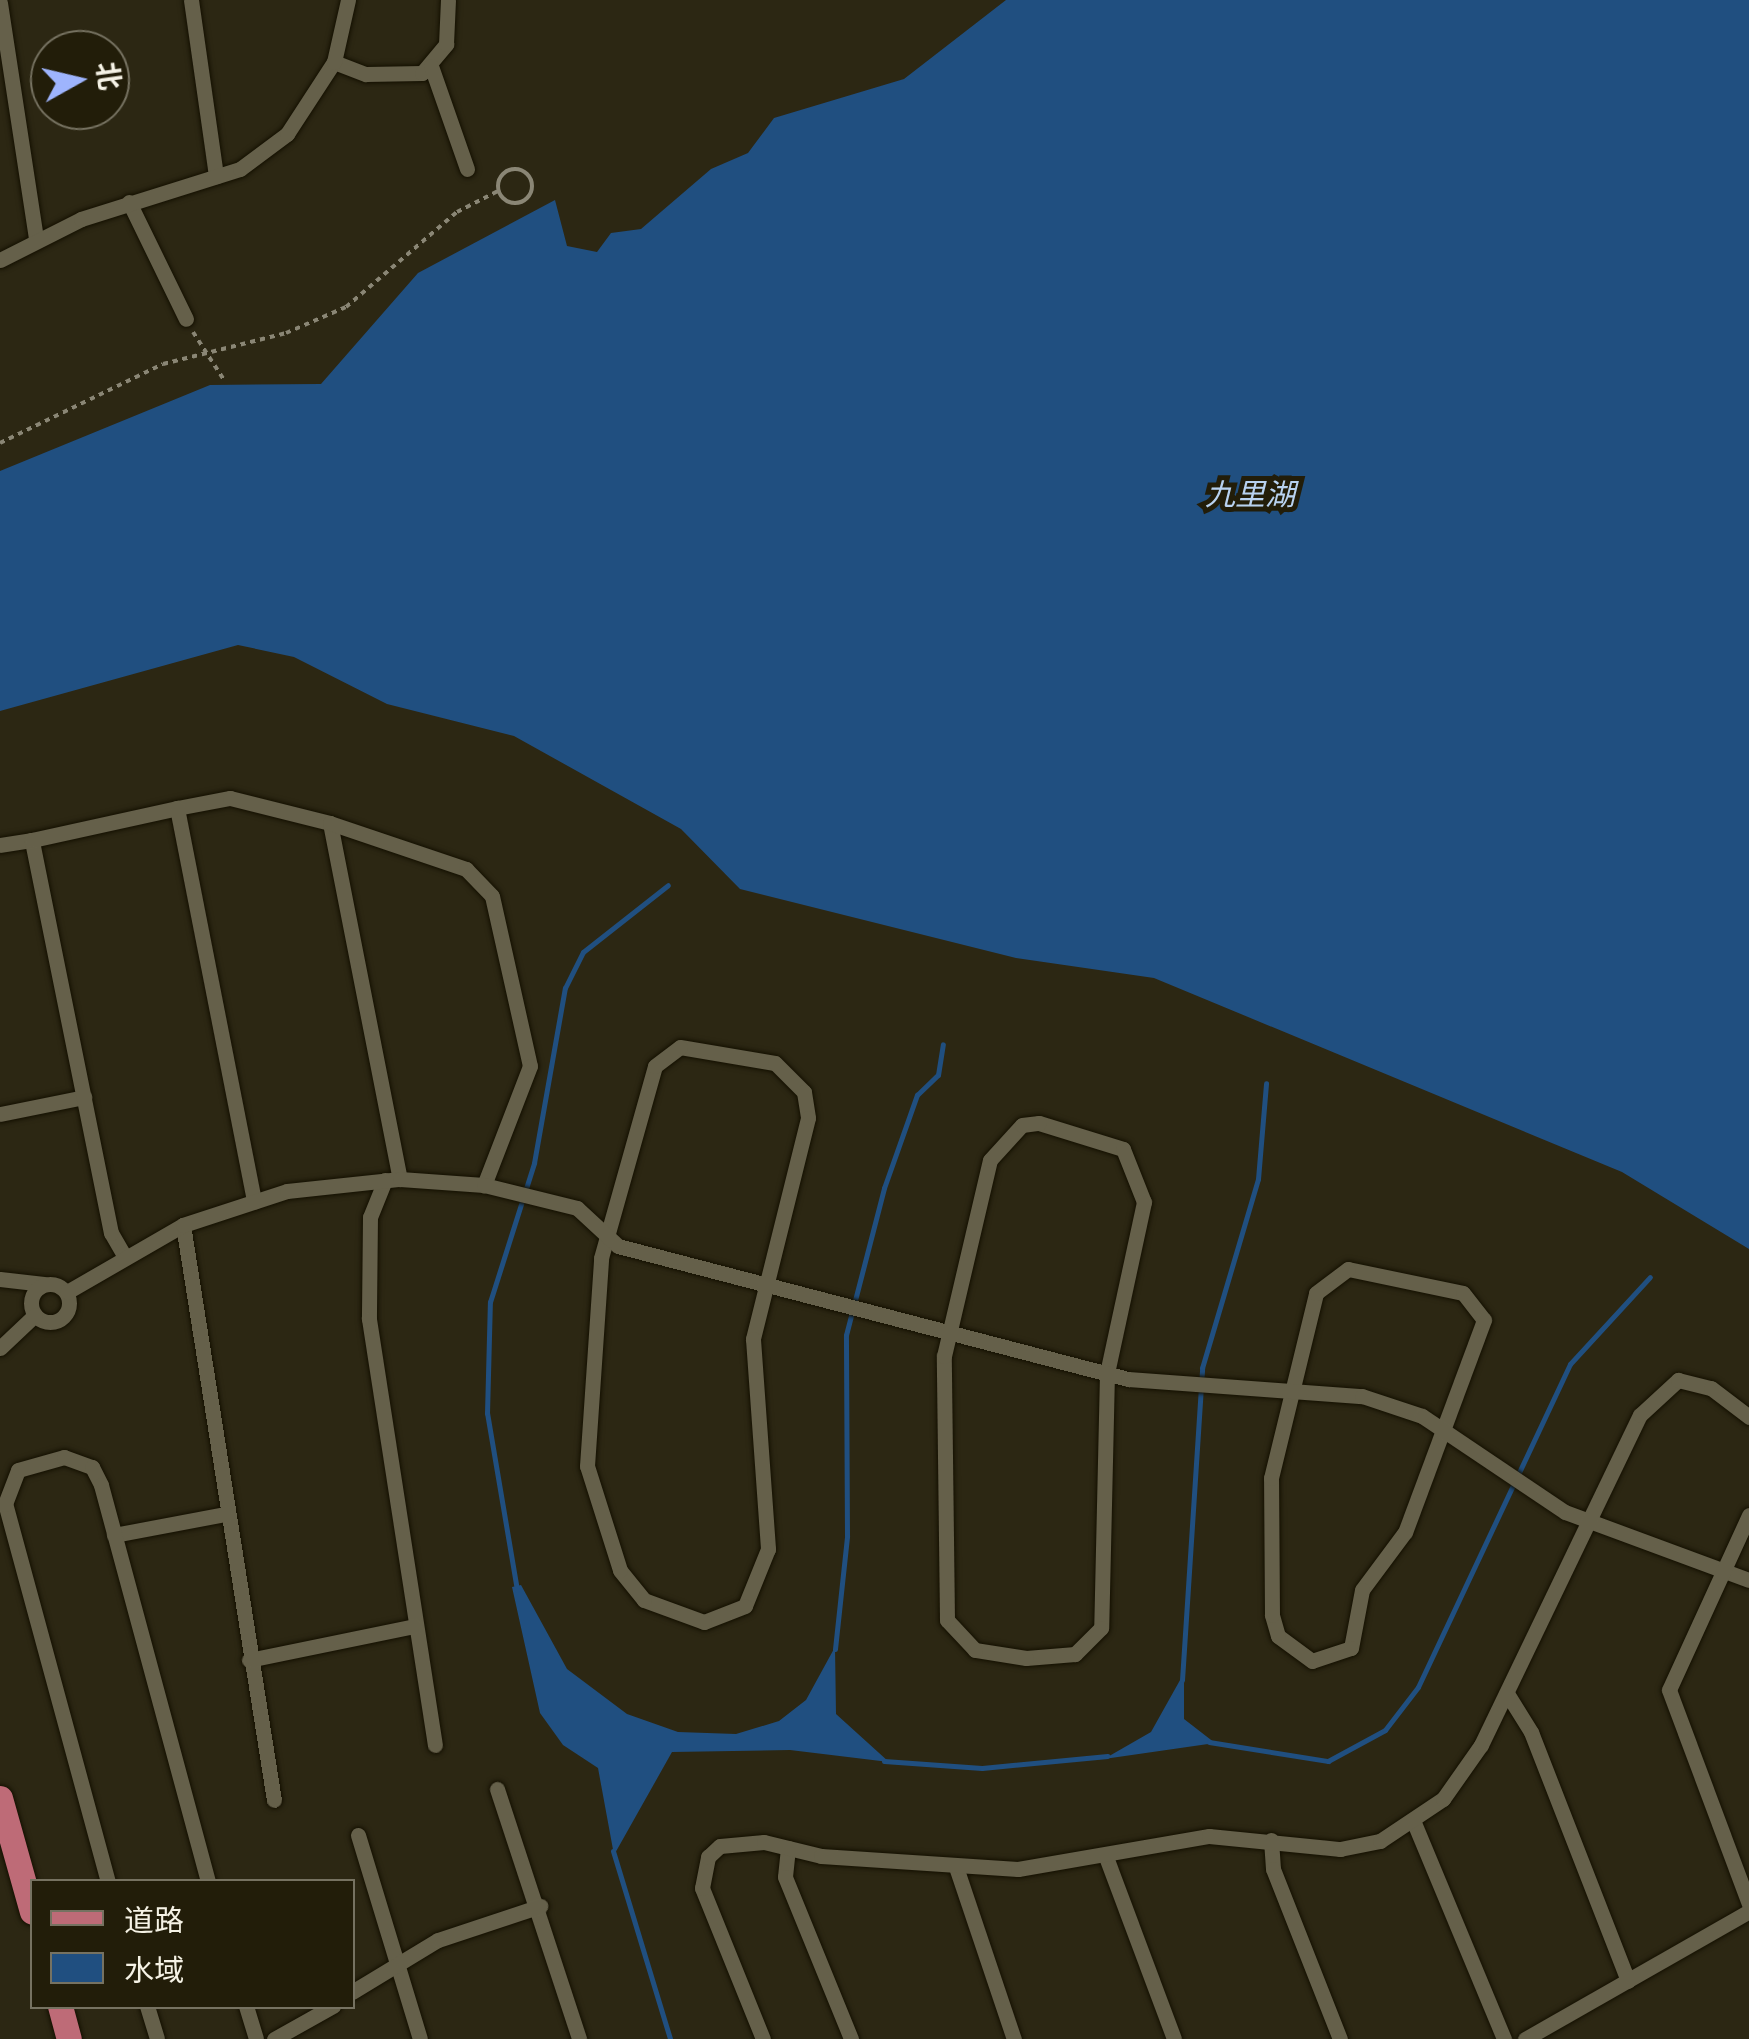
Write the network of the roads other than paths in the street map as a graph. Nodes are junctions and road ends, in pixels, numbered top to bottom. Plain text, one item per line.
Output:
1 (191, 0) edge
2 (348, 0) edge
3 (448, 0) edge
4 (0, 3) edge
5 (334, 62) junction
6 (431, 66) junction
7 (467, 170) dead end
8 (216, 176) junction
9 (129, 202) junction
10 (36, 240) junction
11 (0, 260) edge
12 (186, 319) road end
13 (177, 808) junction
14 (330, 823) junction
15 (32, 840) junction
16 (0, 846) edge
17 (84, 1097) junction
18 (0, 1114) edge
19 (392, 1180) junction
20 (484, 1185) junction
21 (254, 1202) junction
22 (182, 1225) junction
23 (608, 1237) junction
24 (125, 1257) junction
25 (0, 1280) edge
26 (44, 1284) junction
27 (766, 1284) junction
28 (67, 1292) junction
29 (35, 1315) junction
30 (948, 1332) junction
31 (0, 1348) edge
32 (1107, 1373) junction
33 (1292, 1393) junction
34 (1749, 1417) edge
35 (1443, 1433) junction
36 (225, 1514) junction
37 (1749, 1515) edge
38 (1593, 1519) junction
39 (114, 1535) junction
40 (1722, 1572) junction
41 (1749, 1580) edge
42 (415, 1626) junction
43 (249, 1660) junction
44 (1508, 1694) junction
45 (435, 1744) dead end
46 (497, 1789) dead end
47 (0, 1798) edge
48 (274, 1800) dead end
49 (1415, 1825) junction
50 (358, 1835) dead end
51 (1271, 1840) junction
52 (788, 1848) junction
53 (1106, 1857) junction
54 (956, 1867) junction
55 (107, 1879) edge
56 (207, 1879) edge
57 (30, 1905) edge
58 (540, 1906) junction
59 (1749, 1908) edge
60 (398, 1963) junction
61 (1628, 1981) junction
62 (355, 1990) edge
63 (61, 2009) edge
64 (148, 2009) edge
65 (247, 2009) edge
66 (328, 2009) edge
67 (70, 2039) edge
68 (157, 2039) edge
69 (256, 2039) edge
70 (274, 2039) edge
71 (420, 2039) edge
72 (579, 2039) edge
73 (763, 2039) edge
74 (851, 2039) edge
75 (1014, 2039) edge
76 (1174, 2039) edge
77 (1340, 2039) edge
78 (1504, 2039) edge
79 (1526, 2039) edge

1 - 8 street
2 - 5 street
3 - 6 street
4 - 10 street
5 - 6 street
5 - 8 street
6 - 7 street
8 - 9 street
9 - 10 street
9 - 12 street
10 - 11 street
13 - 14 street
13 - 15 street
13 - 21 street
14 - 19 street
14 - 20 street
15 - 16 street
15 - 17 street
17 - 18 street
17 - 24 street
19 - 20 street
19 - 21 street
19 - 42 street
20 - 23 street
21 - 22 street
22 - 24 street
22 - 36 street
23 - 27 street
23 - 27 street
23 - 27 street
24 - 28 street
25 - 26 street
26 - 28 street
26 - 29 street
27 - 30 street
28 - 29 street
29 - 31 street
30 - 32 street
30 - 32 street
30 - 32 street
32 - 33 street
33 - 35 street
33 - 35 street
33 - 35 street
34 - 38 street
35 - 38 street
36 - 39 street
36 - 43 street
37 - 40 street
38 - 40 street
38 - 44 street
39 - 55 street
39 - 56 street
40 - 41 street
40 - 59 street
42 - 43 street
42 - 45 street
43 - 48 street
44 - 49 street
44 - 61 street
46 - 58 street
47 - 57 main road
49 - 51 street
49 - 78 street
50 - 60 street
51 - 53 street
51 - 77 street
52 - 54 street
52 - 73 street
52 - 74 street
53 - 54 street
53 - 76 street
54 - 75 street
58 - 60 street
58 - 72 street
59 - 61 street
60 - 62 street
60 - 71 street
61 - 79 street
63 - 67 main road
64 - 68 street
65 - 69 street
66 - 70 street

